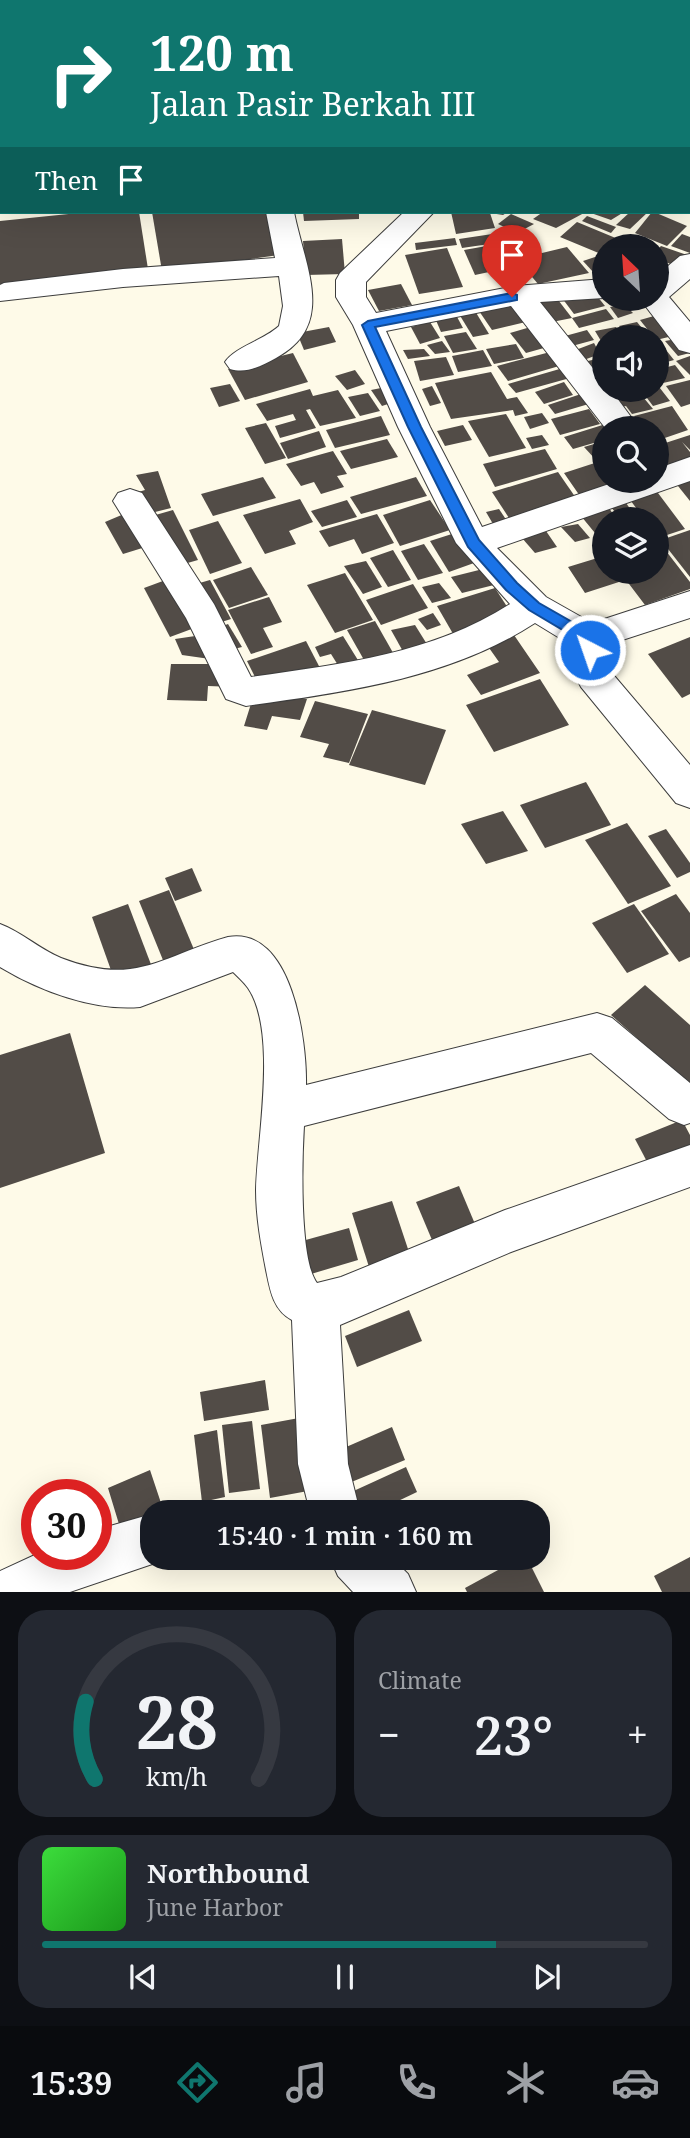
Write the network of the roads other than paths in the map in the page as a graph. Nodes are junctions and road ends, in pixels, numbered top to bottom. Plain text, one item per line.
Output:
1 (280, 214) edge
2 (418, 214) edge
3 (690, 263) edge
4 (291, 266) junction
5 (669, 281) edge
6 (592, 288) edge
7 (4, 293) dead end
8 (520, 297) junction
9 (666, 312) edge
10 (335, 315) junction
11 (690, 343) edge
12 (241, 362) dead end
13 (614, 416) edge
14 (616, 493) edge
15 (130, 501) dead end
16 (473, 543) junction
17 (690, 604) edge
18 (534, 606) junction
19 (588, 638) junction
20 (690, 792) edge
21 (0, 942) edge
22 (688, 1106) edge
23 (284, 1111) junction
24 (690, 1166) edge
25 (314, 1307) junction
26 (332, 1500) edge
27 (140, 1542) edge
28 (368, 1570) edge
29 (13, 1592) edge
30 (390, 1592) edge

1 - 4 street
2 - 10 street
3 - 5 street
4 - 7 street
4 - 10 street
6 - 8 street
8 - 10 street
8 - 13 street
9 - 11 street
10 - 12 street
10 - 16 street
14 - 16 street
15 - 18 street
16 - 18 street
17 - 19 street
18 - 19 street
19 - 20 street
21 - 23 street
22 - 23 street
23 - 25 street
24 - 25 street
25 - 26 street
27 - 29 street
28 - 30 street

